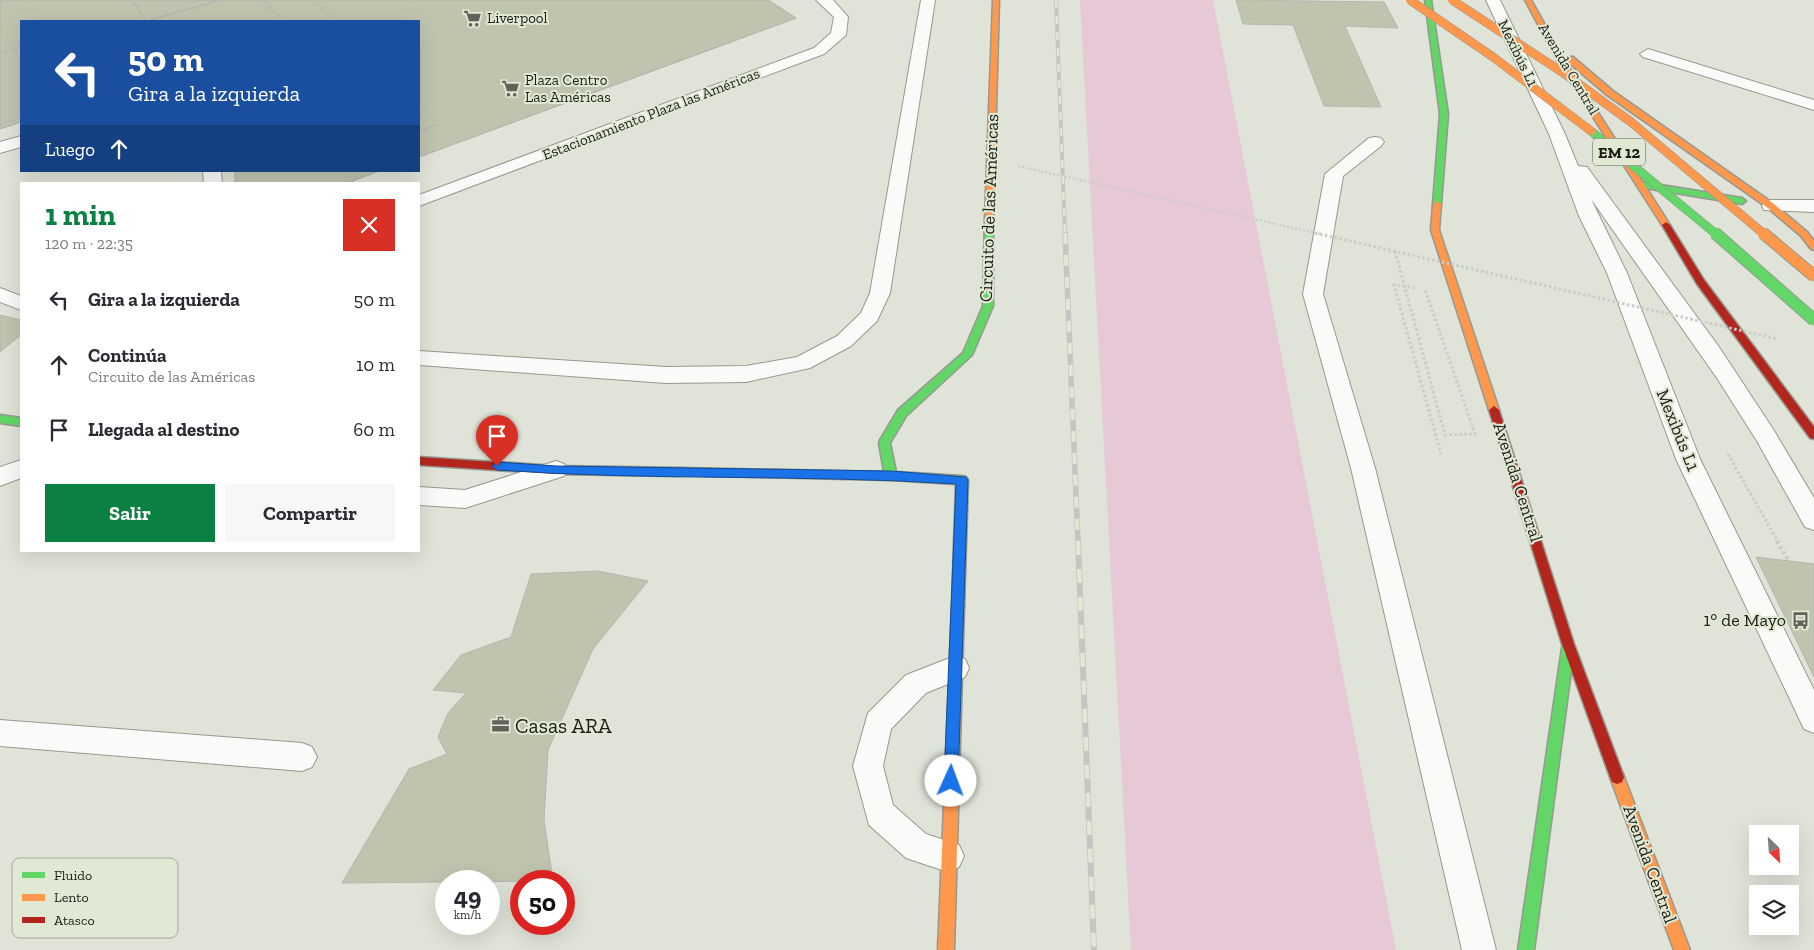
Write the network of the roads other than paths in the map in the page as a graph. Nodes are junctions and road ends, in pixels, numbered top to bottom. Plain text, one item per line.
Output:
1 (823, 0) edge
2 (928, 0) edge
3 (996, 0) edge
4 (1410, 0) edge
5 (1428, 0) edge
6 (1452, 0) edge
7 (1493, 0) edge
8 (1528, 0) edge
9 (1554, 45) junction
10 (1648, 54) dead end
11 (1814, 105) edge
12 (1557, 134) junction
13 (20, 141) edge
14 (1375, 142) dead end
15 (0, 148) edge
16 (1642, 185) junction
17 (420, 201) edge
18 (1771, 206) junction
19 (1814, 206) edge
20 (1814, 247) edge
21 (1814, 276) edge
22 (0, 295) edge
23 (20, 303) edge
24 (1814, 320) edge
25 (420, 358) edge
26 (0, 419) edge
27 (20, 422) edge
28 (1814, 435) edge
29 (420, 461) edge
30 (20, 469) edge
31 (556, 470) junction
32 (891, 476) junction
33 (0, 477) edge
34 (420, 496) edge
35 (1814, 520) edge
36 (1568, 644) junction
37 (955, 668) junction
38 (1814, 720) edge
39 (0, 733) edge
40 (302, 757) dead end
41 (948, 856) junction
42 (946, 950) edge
43 (1479, 950) edge
44 (1526, 950) edge
45 (1682, 950) edge

1 - 17 lane, Estacionamiento Plaza las Américas
2 - 25 lane
3 - 32 main road, Circuito de las Américas
4 - 24 main road, EM 12, bridge
5 - 36 main road, Avenida Central
6 - 21 main road, EM 12, bridge
7 - 12 lane, Mexibús L1
8 - 9 main road, Avenida Central
9 - 16 main road, Avenida Central
9 - 18 main road
10 - 11 lane
12 - 35 lane, Mexibús L1
12 - 38 lane, Mexibús L1
13 - 15 lane
14 - 43 lane
16 - 18 main road
16 - 28 main road, Avenida Central
18 - 19 lane
18 - 20 main road
22 - 23 lane
26 - 27 main road
29 - 31 main road
30 - 33 lane
31 - 32 main road
31 - 34 lane
32 - 37 main road
36 - 44 main road
36 - 45 main road, Avenida Central
37 - 41 main road
37 - 41 lane
39 - 40 lane
41 - 42 main road

